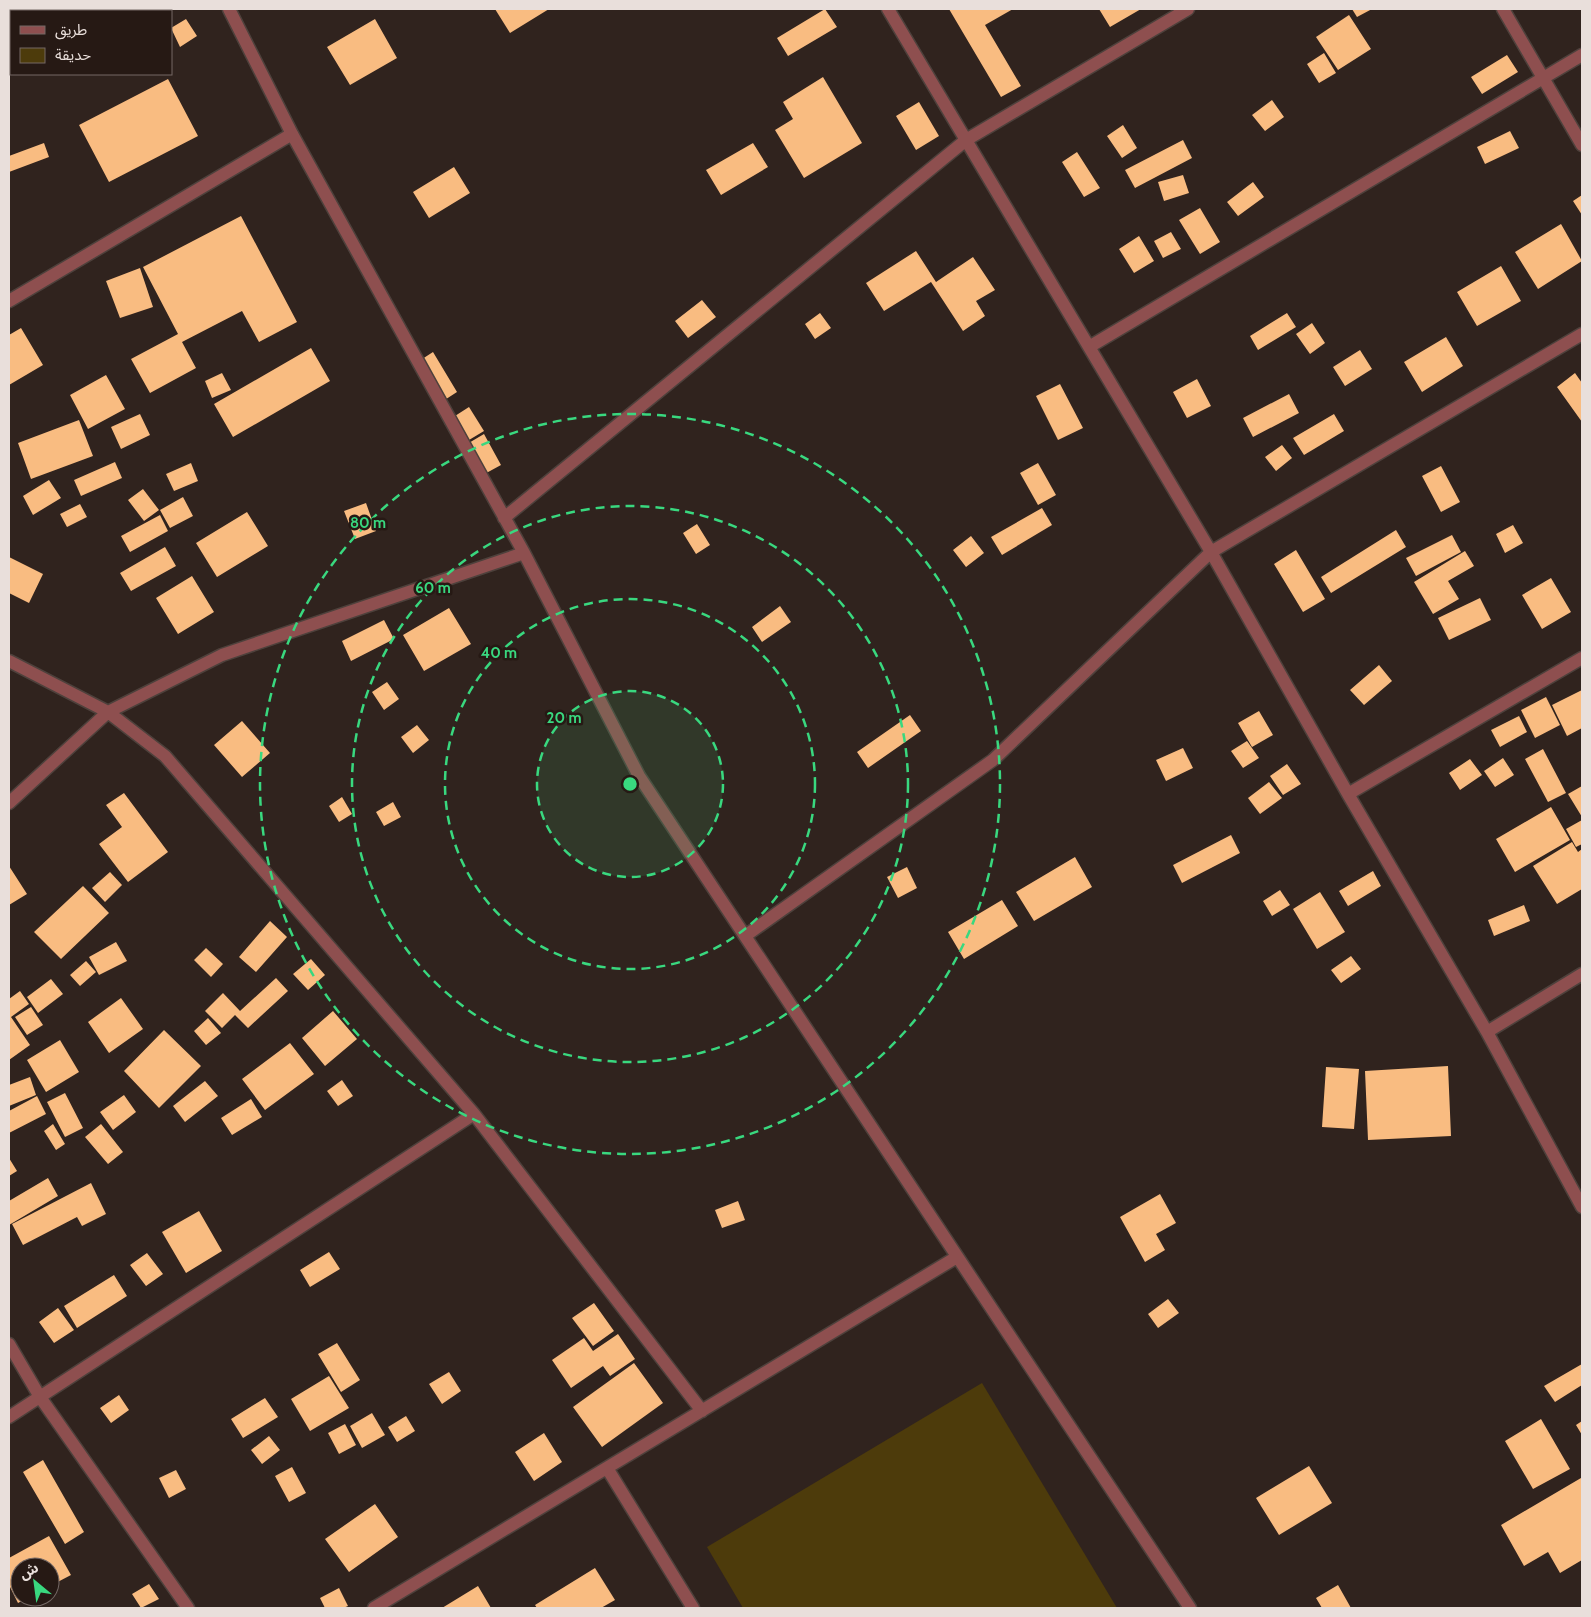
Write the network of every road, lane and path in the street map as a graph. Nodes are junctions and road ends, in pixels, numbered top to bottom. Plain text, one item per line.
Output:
1 (229, 9) edge
2 (888, 9) edge
3 (1188, 9) edge
4 (1503, 9) edge
5 (1582, 55) edge
6 (1543, 78) junction
7 (292, 134) junction
8 (966, 140) junction
9 (1582, 145) edge
10 (9, 301) edge
11 (1582, 334) edge
12 (1089, 347) junction
13 (504, 518) junction
14 (1211, 552) junction
15 (524, 553) junction
16 (1582, 658) edge
17 (9, 660) edge
18 (108, 712) junction
19 (1348, 794) junction
20 (9, 803) edge
21 (745, 936) junction
22 (1582, 974) edge
23 (1487, 1032) junction
24 (474, 1114) junction
25 (1582, 1207) edge
26 (957, 1258) junction
27 (9, 1344) edge
28 (40, 1397) junction
29 (702, 1411) junction
30 (9, 1417) edge
31 (607, 1468) junction
32 (188, 1608) edge
33 (374, 1608) edge
34 (693, 1608) edge
35 (1190, 1608) edge

1 - 7 street
2 - 8 street
3 - 8 street
4 - 6 street
5 - 6 street
6 - 9 street
6 - 12 street
7 - 10 street
7 - 13 street
8 - 12 street
8 - 13 street
11 - 14 street
12 - 14 street
13 - 15 street
14 - 19 street
14 - 21 street
15 - 18 street
15 - 21 street
16 - 19 street
17 - 18 street
18 - 20 street
18 - 24 street
19 - 23 street
21 - 26 street
22 - 23 street
23 - 25 street
24 - 28 street
24 - 29 street
26 - 29 street
26 - 35 street
27 - 28 street
28 - 30 street
28 - 32 street
29 - 31 street
31 - 33 street
31 - 34 street

